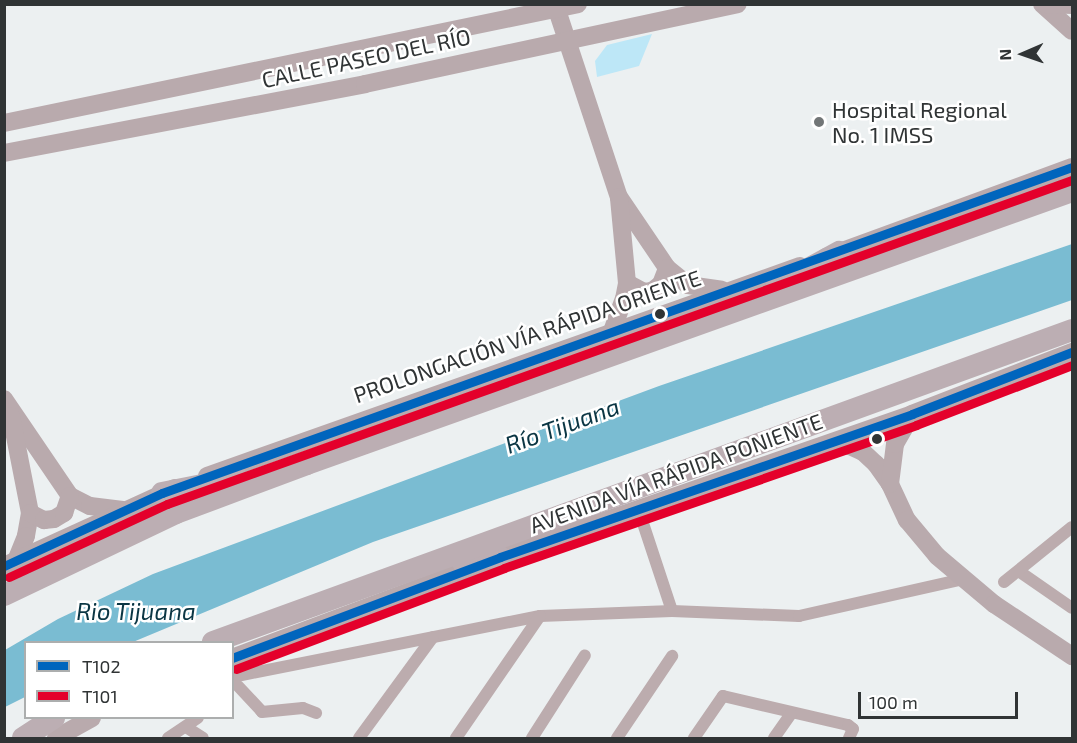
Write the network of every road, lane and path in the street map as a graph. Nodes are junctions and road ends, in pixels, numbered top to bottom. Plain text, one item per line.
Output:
1 (578, 4) edge
2 (737, 4) edge
3 (1044, 4) edge
4 (1072, 5) edge
5 (556, 7) edge
6 (1072, 31) edge
7 (566, 42) junction
8 (4, 123) edge
9 (4, 153) edge
10 (1072, 167) edge
11 (1072, 191) edge
12 (619, 197) junction
13 (839, 252) junction
14 (667, 268) junction
15 (627, 283) junction
16 (727, 291) junction
17 (724, 317) junction
18 (1072, 330) edge
19 (611, 334) junction
20 (1072, 352) edge
21 (7, 404) edge
22 (912, 414) junction
23 (830, 443) junction
24 (307, 464) junction
25 (890, 484) junction
26 (162, 493) junction
27 (70, 496) junction
28 (638, 508) junction
29 (123, 510) junction
30 (30, 513) junction
31 (1072, 527) edge
32 (1061, 537) junction
33 (1072, 545) edge
34 (500, 557) junction
35 (11, 562) edge
36 (1020, 572) junction
37 (963, 579) junction
38 (1004, 582) dead end
39 (366, 585) junction
40 (4, 596) edge
41 (1072, 608) edge
42 (672, 611) junction
43 (540, 616) junction
44 (433, 637) junction
45 (216, 641) edge
46 (585, 655) dead end
47 (672, 656) dead end
48 (1072, 656) edge
49 (234, 657) edge
50 (234, 684) edge
51 (316, 712) dead end
52 (791, 714) junction
53 (51, 719) edge
54 (89, 719) edge
55 (196, 719) edge
56 (186, 727) junction
57 (851, 734) edge
58 (23, 738) edge
59 (56, 738) edge
60 (168, 738) edge
61 (203, 738) edge
62 (359, 738) edge
63 (456, 738) edge
64 (532, 738) edge
65 (617, 738) edge
66 (694, 738) edge
67 (774, 738) edge

1 - 5 main road, CALLE PASEO DEL RÍO
2 - 7 main road, CALLE PASEO DEL RÍO
3 - 4 main road
3 - 6 main road
5 - 7 main road
5 - 8 main road, CALLE PASEO DEL RÍO
7 - 9 main road, CALLE PASEO DEL RÍO
7 - 12 main road
10 - 13 main road, PROLONGACIÓN VÍA RÁPIDA ORIENTE
11 - 17 highway
12 - 14 main road
12 - 15 main road
13 - 16 main road, PROLONGACIÓN VÍA RÁPIDA ORIENTE
13 - 17 highway
14 - 15 main road
14 - 16 main road
15 - 19 main road
16 - 19 main road, PROLONGACIÓN VÍA RÁPIDA ORIENTE
17 - 24 highway
18 - 39 highway, AVENIDA VÍA RÁPIDA PONIENTE
19 - 26 main road, PROLONGACIÓN VÍA RÁPIDA ORIENTE
20 - 22 main road
21 - 27 main road
21 - 30 main road
22 - 23 main road
22 - 25 main road
23 - 25 main road
23 - 28 main road
24 - 26 highway
24 - 40 highway
25 - 37 main road
26 - 29 main road, PROLONGACIÓN VÍA RÁPIDA ORIENTE
27 - 29 main road
27 - 30 main road
28 - 34 main road
28 - 42 street
29 - 35 main road, PROLONGACIÓN VÍA RÁPIDA ORIENTE
30 - 35 main road
31 - 32 street
32 - 33 street
32 - 36 street
34 - 39 highway
34 - 49 main road
36 - 38 street
36 - 41 street
37 - 42 street
37 - 48 main road
39 - 45 highway, AVENIDA VÍA RÁPIDA PONIENTE
42 - 43 street
43 - 44 street
43 - 63 street
44 - 50 street
44 - 62 street
46 - 64 street
47 - 65 street
50 - 51 street
52 - 57 street
52 - 66 street
52 - 67 street
53 - 58 highway
54 - 59 main road
55 - 56 street
56 - 60 street
56 - 61 street

